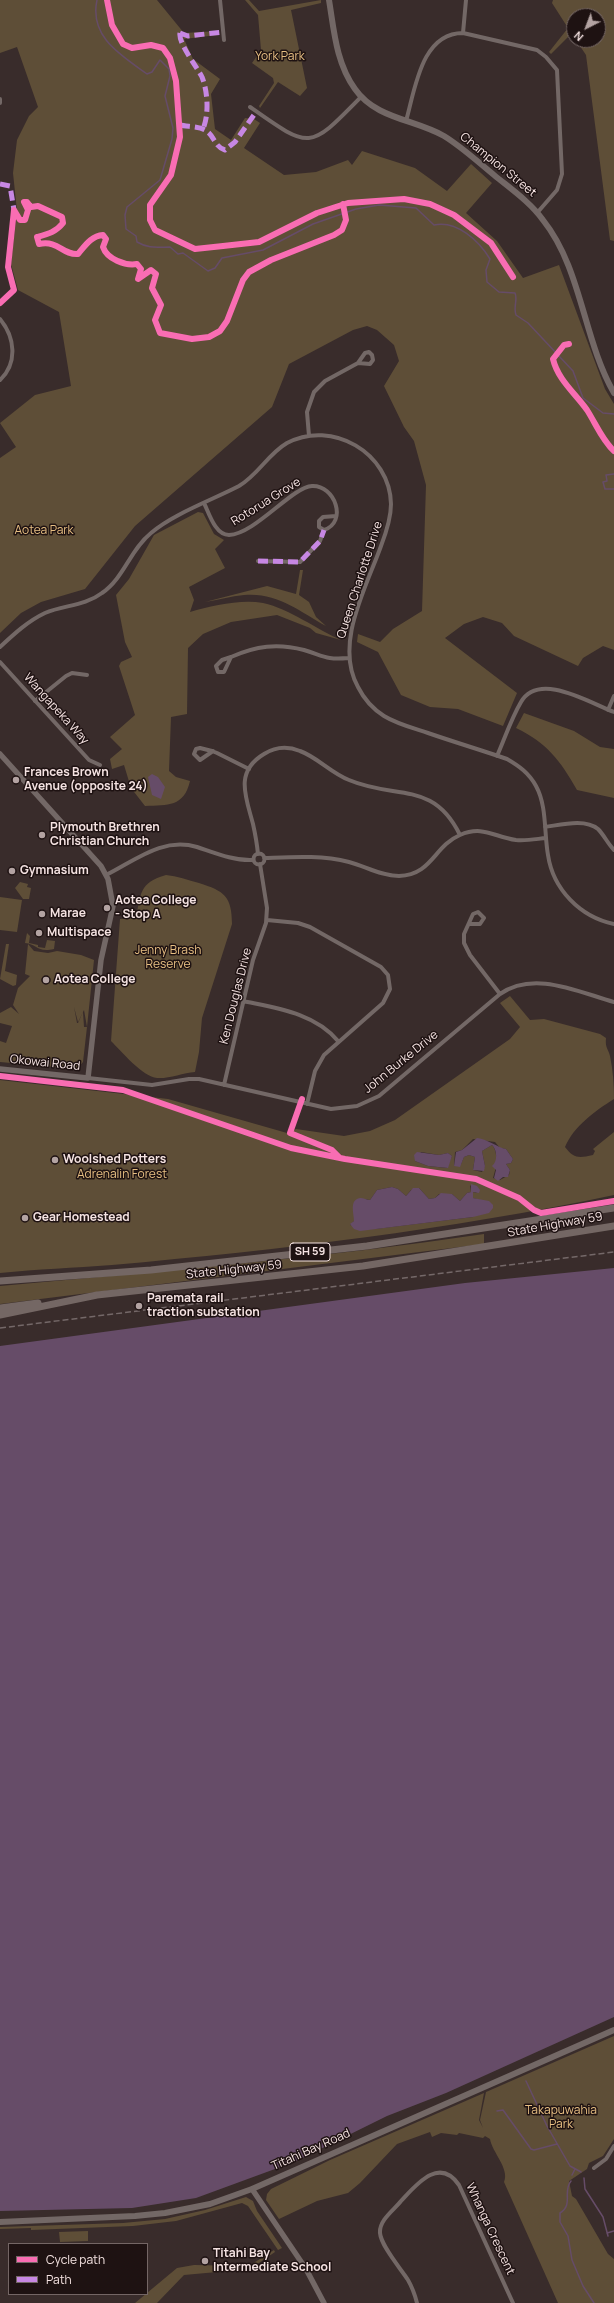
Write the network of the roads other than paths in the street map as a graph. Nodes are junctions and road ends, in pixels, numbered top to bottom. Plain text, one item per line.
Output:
1 (220, 0) edge
2 (329, 0) edge
3 (466, 0) edge
4 (463, 33) junction
5 (224, 40) dead end
6 (361, 97) junction
7 (0, 99) edge
8 (0, 104) edge
9 (250, 107) dead end
10 (406, 121) junction
11 (538, 213) junction
12 (0, 319) edge
13 (358, 363) dead end
14 (0, 380) edge
15 (613, 390) edge
16 (309, 436) junction
17 (204, 503) junction
18 (336, 516) junction
19 (324, 530) junction
20 (258, 561) dead end
21 (0, 647) edge
22 (231, 657) dead end
23 (348, 658) junction
24 (0, 662) edge
25 (86, 675) dead end
26 (614, 696) edge
27 (35, 701) junction
28 (608, 710) junction
29 (614, 712) edge
30 (213, 751) dead end
31 (0, 754) edge
32 (497, 756) junction
33 (100, 765) dead end
34 (249, 769) junction
35 (545, 827) junction
36 (460, 835) junction
37 (546, 838) junction
38 (614, 850) edge
39 (258, 854) junction
40 (264, 858) junction
41 (253, 860) junction
42 (260, 864) junction
43 (106, 875) junction
44 (267, 920) junction
45 (469, 924) dead end
46 (614, 924) edge
47 (500, 994) junction
48 (243, 1001) junction
49 (614, 1002) edge
50 (338, 1041) junction
51 (0, 1069) edge
52 (88, 1078) junction
53 (224, 1085) junction
54 (307, 1104) junction
55 (614, 1208) edge
56 (614, 1226) edge
57 (0, 1280) edge
58 (105, 1294) junction
59 (0, 1308) edge
60 (0, 1315) edge
61 (614, 2030) edge
62 (614, 2146) edge
63 (594, 2168) dead end
64 (252, 2189) junction
65 (0, 2222) edge
66 (324, 2303) edge
67 (417, 2303) edge
68 (513, 2303) edge

1 - 5 street
2 - 6 main road, Champion Street
3 - 4 street
4 - 10 street
4 - 11 street
6 - 9 street
6 - 10 main road, Champion Street
7 - 8 street
10 - 11 main road, Champion Street
11 - 15 main road, Champion Street
12 - 14 street
13 - 16 street
16 - 17 street, Queen Charlotte Drive
16 - 23 street, Queen Charlotte Drive
17 - 18 street, Rotorua Grove
17 - 21 street, Queen Charlotte Drive
18 - 19 street
18 - 19 street
19 - 20 street
22 - 23 street
23 - 32 street, Queen Charlotte Drive
24 - 27 street, Wangapeka Way
25 - 27 street
26 - 28 street
27 - 33 street, Wangapeka Way
28 - 29 street
28 - 32 street
30 - 34 street
31 - 43 street
32 - 35 street, Queen Charlotte Drive
34 - 36 street
34 - 39 street
35 - 37 street, Queen Charlotte Drive
35 - 38 street
36 - 37 street
36 - 40 street
37 - 46 street, Queen Charlotte Drive
39 - 40 street
39 - 41 street
40 - 42 street
41 - 42 street
41 - 43 street
42 - 44 street, Ken Douglas Drive
43 - 52 street
44 - 48 street, Ken Douglas Drive
44 - 50 street
45 - 47 street
47 - 49 street, John Burke Drive
47 - 54 street, John Burke Drive
48 - 50 street
48 - 53 street, Ken Douglas Drive
50 - 54 street
51 - 52 street, Okowai Road
52 - 53 street, John Burke Drive
53 - 54 street, John Burke Drive
55 - 57 main road, State Highway 59 / SH 59
56 - 58 main road, State Highway 59 / SH 59
58 - 59 main road
58 - 60 main road, State Highway 59 / SH 59
61 - 64 main road, Titahi Bay Road
62 - 63 street
64 - 65 main road, Titahi Bay Road
64 - 66 street
67 - 68 street, Whanga Crescent

